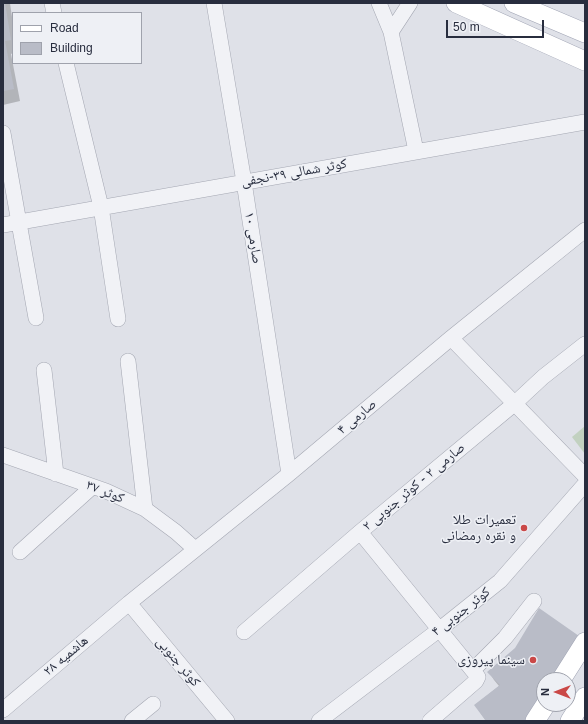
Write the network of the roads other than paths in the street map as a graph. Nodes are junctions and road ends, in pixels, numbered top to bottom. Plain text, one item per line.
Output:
1 (214, 3) edge
2 (380, 3) edge
3 (410, 3) edge
4 (456, 3) edge
5 (514, 3) edge
6 (391, 32) junction
7 (585, 33) edge
8 (585, 61) edge
9 (66, 64) edge
10 (585, 122) edge
11 (3, 133) edge
12 (416, 151) junction
13 (244, 182) junction
14 (101, 207) junction
15 (19, 222) junction
16 (3, 225) edge
17 (585, 230) edge
18 (36, 318) dead end
19 (118, 319) dead end
20 (451, 338) junction
21 (585, 344) edge
22 (128, 361) dead end
23 (44, 370) dead end
24 (514, 404) junction
25 (3, 455) edge
26 (56, 474) junction
27 (289, 474) junction
28 (585, 476) edge
29 (585, 484) edge
30 (92, 487) junction
31 (145, 509) junction
32 (360, 532) junction
33 (196, 549) junction
34 (20, 552) dead end
35 (534, 601) dead end
36 (129, 603) junction
37 (440, 629) junction
38 (244, 632) dead end
39 (585, 642) edge
40 (566, 672) edge
41 (475, 674) junction
42 (585, 698) edge
43 (152, 704) dead end
44 (3, 710) edge
45 (541, 712) edge
46 (132, 721) edge
47 (227, 721) edge
48 (319, 721) edge
49 (430, 721) edge
50 (535, 721) edge
51 (570, 721) edge

1 - 13 street, صارمی ۱۰
2 - 6 street
3 - 6 street
4 - 8 main road
5 - 7 main road
6 - 12 street
9 - 14 street
10 - 12 street, کوثر شمالی ۳۹-نجفی
11 - 15 street
12 - 13 street, کوثر شمالی ۳۹-نجفی
13 - 14 street, کوثر شمالی ۳۹-نجفی
13 - 27 street, صارمی ۱۰
14 - 15 street, کوثر شمالی ۳۹-نجفی
14 - 19 street
15 - 16 street, کوثر شمالی ۳۹-نجفی
15 - 18 street
17 - 20 street, صارمی ۴
20 - 24 street
20 - 27 street, صارمی ۴
21 - 24 street, صارمی ۲ - کوثر جنوبی ۲
22 - 31 street
23 - 26 street
24 - 28 street
24 - 32 street, صارمی ۲ - کوثر جنوبی ۲
25 - 26 street, کوثر ۳۷
26 - 30 street, کوثر ۳۷
27 - 33 street, صارمی ۴
29 - 37 street, کوثر جنوبی ۴
30 - 31 street, کوثر ۳۷
30 - 34 street
31 - 33 street, کوثر ۳۷
32 - 37 street
32 - 38 street, صارمی ۲ - کوثر جنوبی ۲
33 - 36 street, صارمی ۴
35 - 41 street
36 - 44 street, هاشمیه ۲۸
36 - 47 street, کوثر جنوبی
37 - 41 street
37 - 48 street, کوثر جنوبی ۴
39 - 40 main road
41 - 49 street
42 - 51 main road
43 - 46 street
45 - 50 main road

